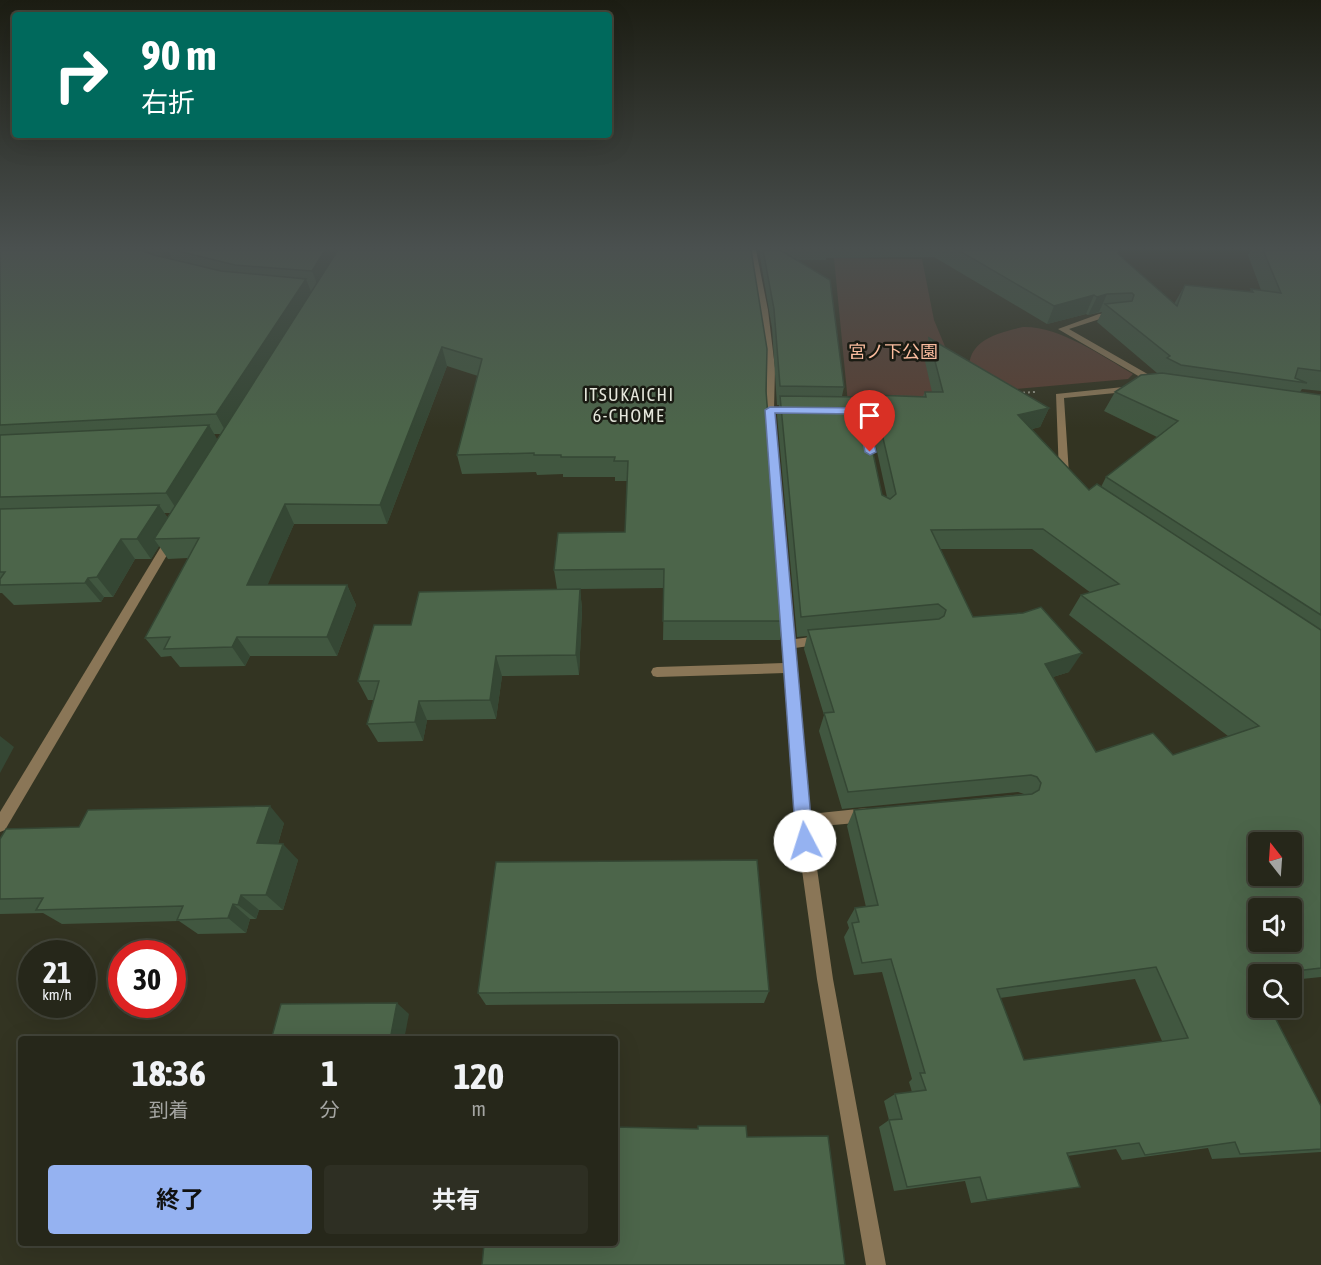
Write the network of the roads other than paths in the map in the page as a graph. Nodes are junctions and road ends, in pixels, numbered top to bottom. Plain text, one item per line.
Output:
1 (764, 309) edge
2 (1120, 315) edge
3 (1072, 489) edge
4 (178, 528) edge
5 (835, 640) edge
6 (788, 644) junction
7 (790, 668) junction
8 (657, 672) dead end
9 (882, 813) edge
10 (803, 820) junction
11 (0, 825) edge
12 (876, 1265) edge

1 - 6 street
2 - 3 street
4 - 11 street
5 - 6 street
6 - 7 street
7 - 8 street
7 - 10 street
9 - 10 street
10 - 12 street

